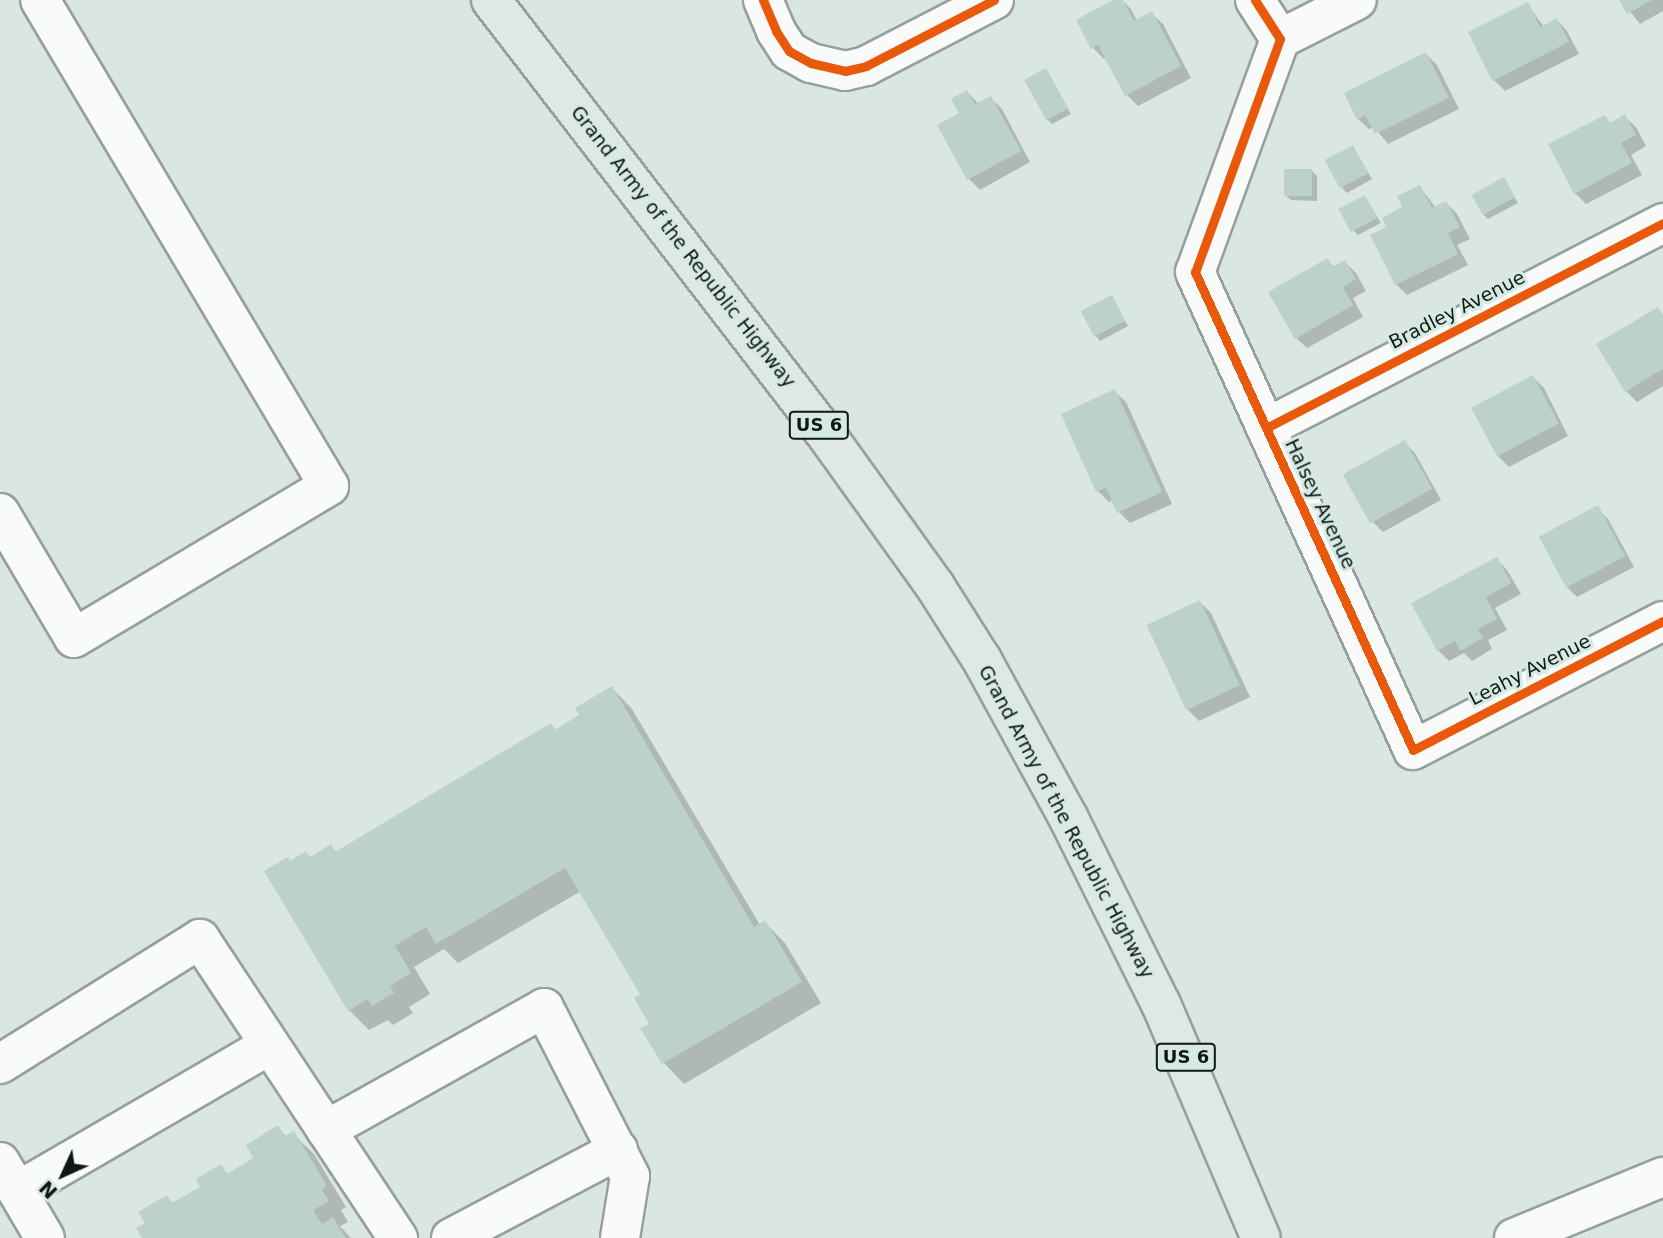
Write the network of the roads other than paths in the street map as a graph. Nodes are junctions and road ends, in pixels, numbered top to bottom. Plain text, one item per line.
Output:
1 (40, 0) edge
2 (491, 0) edge
3 (763, 0) edge
4 (994, 0) edge
5 (1255, 0) edge
6 (1357, 0) edge
7 (1280, 39) junction
8 (1663, 223) edge
9 (1266, 428) junction
10 (0, 513) edge
11 (1663, 621) edge
12 (1413, 750) joint
13 (270, 1045) junction
14 (0, 1065) edge
15 (326, 1130) junction
16 (618, 1150) junction
17 (9, 1177) edge
18 (1663, 1177) edge
19 (45, 1238) edge
20 (398, 1238) edge
21 (452, 1238) edge
22 (620, 1238) edge
23 (1261, 1238) edge
24 (1514, 1238) edge

1 - 10 street
2 - 23 main road, Grand Army of the Republic Highway / US 6
3 - 4 street
5 - 7 street
6 - 7 street
7 - 9 street, Halsey Avenue
8 - 9 street, Bradley Avenue
9 - 12 street, Halsey Avenue
11 - 12 street, Leahy Avenue
13 - 14 street
13 - 15 street
13 - 17 street
15 - 16 street
15 - 20 street
16 - 21 street
16 - 22 street
17 - 19 street
18 - 24 street

